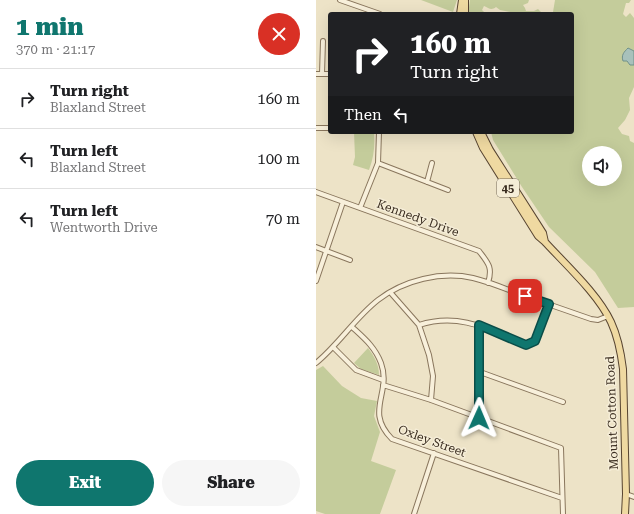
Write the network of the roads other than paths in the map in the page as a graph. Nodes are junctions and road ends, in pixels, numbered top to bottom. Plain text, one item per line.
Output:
1 (340, 0) edge
2 (464, 0) edge
3 (374, 12) edge
4 (461, 12) edge
5 (465, 12) edge
6 (322, 41) dead end
7 (316, 74) edge
8 (322, 74) junction
9 (328, 74) edge
10 (316, 128) edge
11 (328, 128) edge
12 (379, 134) edge
13 (477, 134) edge
14 (482, 134) edge
15 (378, 163) junction
16 (432, 163) dead end
17 (427, 182) junction
18 (448, 190) dead end
19 (316, 192) edge
20 (343, 202) junction
21 (360, 208) junction
22 (545, 242) junction
23 (316, 247) edge
24 (327, 251) junction
25 (350, 260) dead end
26 (316, 281) edge
27 (488, 283) junction
28 (390, 292) junction
29 (549, 304) junction
30 (608, 316) junction
31 (419, 325) junction
32 (479, 325) junction
33 (352, 327) junction
34 (333, 347) junction
35 (316, 362) edge
36 (480, 372) junction
37 (383, 380) junction
38 (383, 386) junction
39 (430, 400) junction
40 (563, 402) dead end
41 (479, 418) junction
42 (434, 453) junction
43 (626, 494) junction
44 (634, 497) edge
45 (562, 498) junction
46 (414, 514) edge
47 (563, 514) edge
48 (625, 514) edge

1 - 3 street
2 - 4 main road
2 - 5 main road
6 - 8 street
7 - 8 street
8 - 9 street
10 - 11 street
12 - 15 street
13 - 22 main road, Mount Cotton Road / 45
14 - 22 main road, Mount Cotton Road / 45
15 - 17 street
15 - 21 street
16 - 17 street
17 - 18 street
19 - 20 street, Kennedy Drive
20 - 21 street, Kennedy Drive
20 - 24 street
21 - 27 street, Kennedy Drive
22 - 30 main road, Mount Cotton Road / 45
23 - 24 street
24 - 25 street
24 - 26 street
27 - 28 street
27 - 29 street
28 - 31 street
28 - 33 street
29 - 30 street
29 - 32 street
30 - 43 main road, Mount Cotton Road / 45
31 - 32 street
31 - 39 street
32 - 36 street
33 - 34 street
33 - 37 street, Oxley Street
34 - 35 street
34 - 37 street
36 - 40 street
36 - 41 street
37 - 38 street, Oxley Street
38 - 39 street
38 - 42 street, Oxley Street
39 - 41 street
41 - 45 street
42 - 45 street, Oxley Street
42 - 46 street
43 - 44 street
43 - 48 main road, Mount Cotton Road / 45
45 - 47 street

